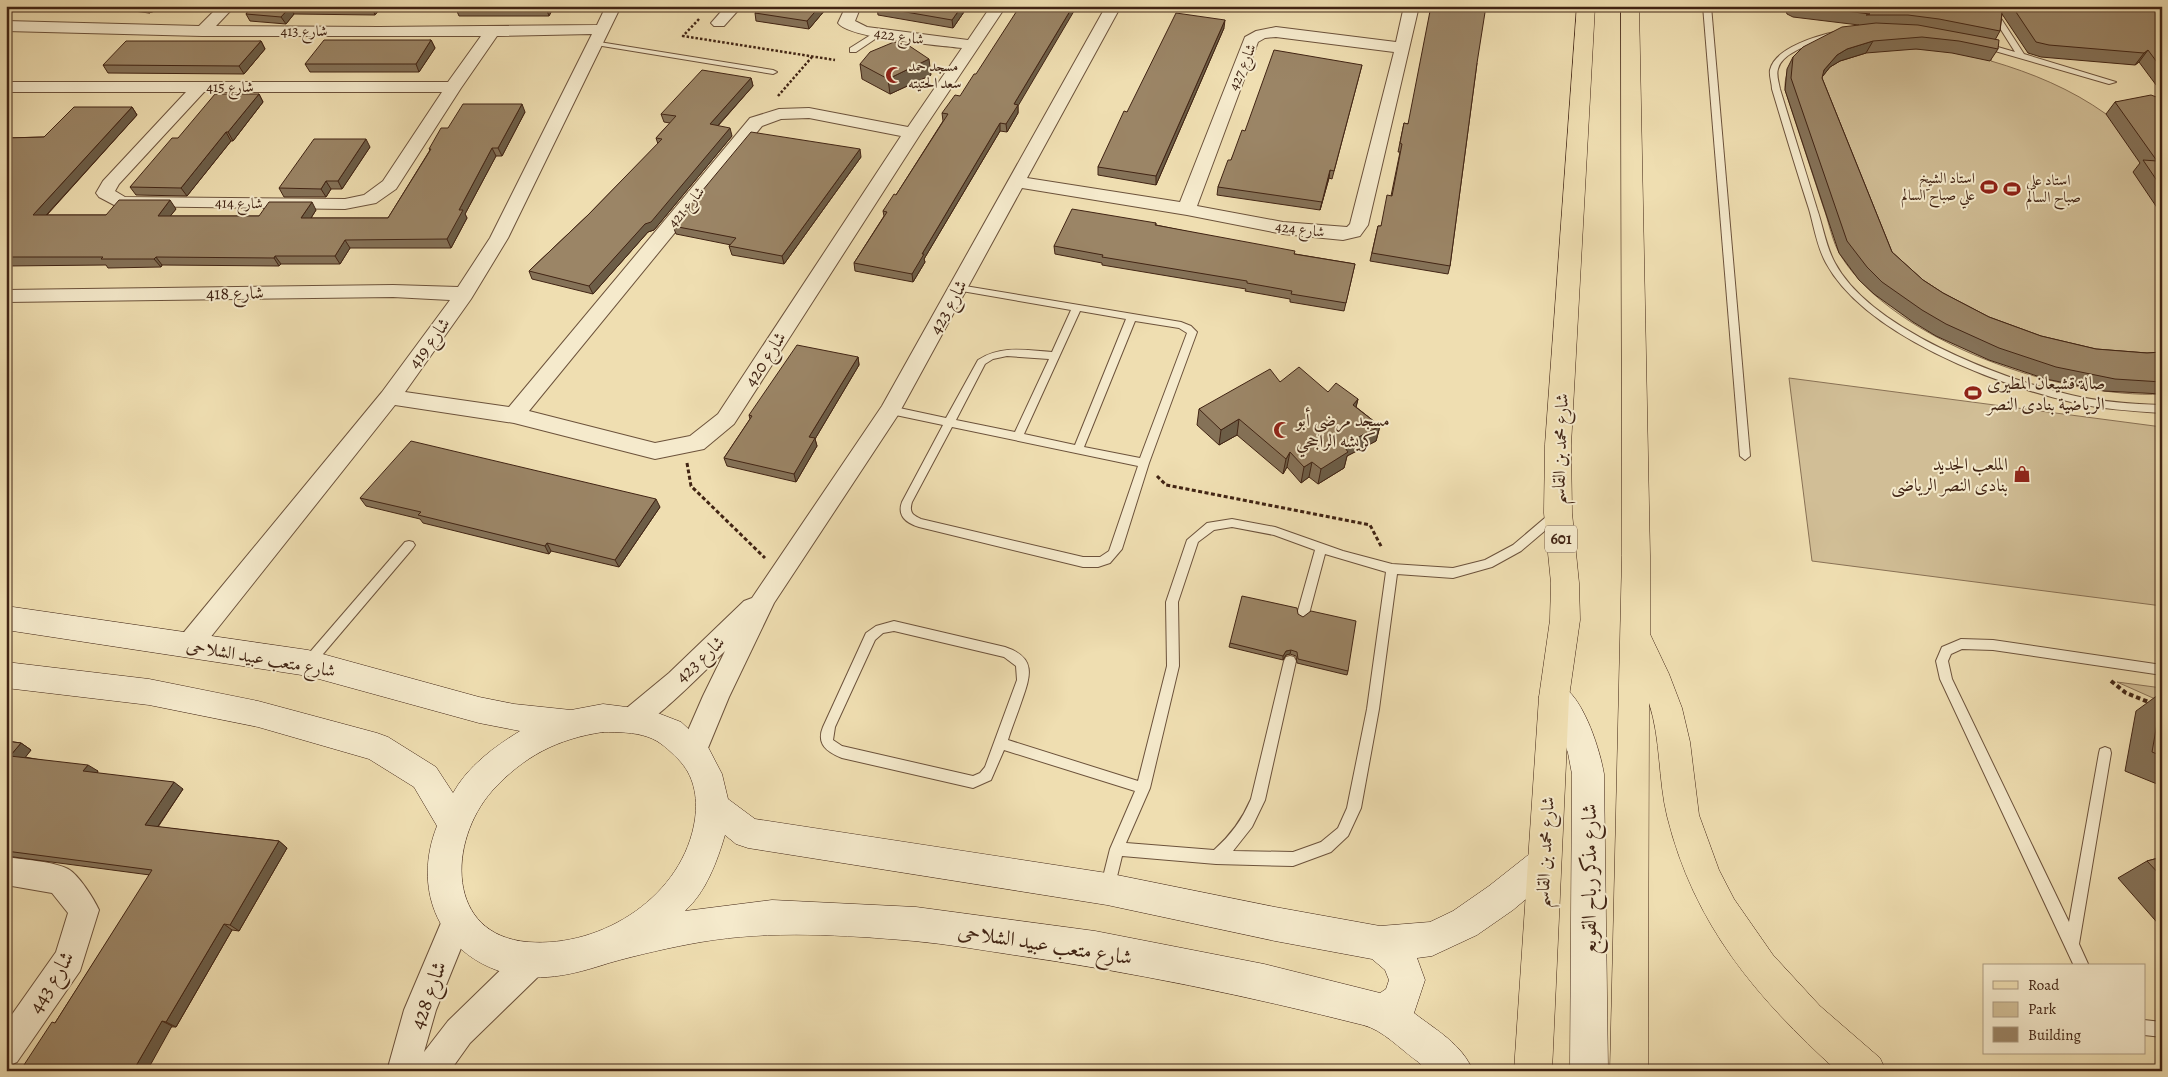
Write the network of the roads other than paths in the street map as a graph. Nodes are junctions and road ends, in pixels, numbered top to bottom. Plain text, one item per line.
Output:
1 (228, 6) edge
2 (614, 6) edge
3 (735, 6) edge
4 (854, 6) edge
5 (999, 6) edge
6 (1114, 6) edge
7 (1412, 6) edge
8 (1586, 6) edge
9 (1630, 6) edge
10 (1707, 6) edge
11 (1989, 6) edge
12 (719, 22) dead end
13 (6, 26) edge
14 (202, 31) junction
15 (492, 32) junction
16 (1847, 32) edge
17 (599, 36) junction
18 (1975, 42) edge
19 (972, 45) junction
20 (1403, 48) junction
21 (2022, 57) junction
22 (773, 72) dead end
23 (2112, 82) dead end
24 (200, 87) junction
25 (453, 87) junction
26 (8, 89) edge
27 (912, 133) junction
28 (1017, 182) junction
29 (1187, 209) junction
30 (959, 288) junction
31 (464, 294) junction
32 (6, 296) edge
33 (1076, 307) junction
34 (1132, 317) junction
35 (1055, 356) junction
36 (390, 397) junction
37 (2162, 409) edge
38 (890, 410) junction
39 (514, 415) junction
40 (949, 422) junction
41 (1018, 436) junction
42 (1078, 449) junction
43 (1745, 456) dead end
44 (1144, 463) junction
45 (1558, 513) junction
46 (409, 545) dead end
47 (1321, 548) junction
48 (1392, 570) junction
49 (765, 597) junction
50 (1303, 614) edge
51 (6, 618) edge
52 (1635, 633) junction
53 (189, 645) junction
54 (1290, 661) dead end
55 (308, 663) junction
56 (2162, 670) edge
57 (6, 675) edge
58 (1554, 697) junction
59 (632, 719) junction
60 (572, 724) junction
61 (1000, 743) junction
62 (693, 751) junction
63 (2105, 753) dead end
64 (1143, 788) junction
65 (714, 808) junction
66 (453, 823) junction
67 (1116, 849) junction
68 (1216, 857) junction
69 (1544, 863) junction
70 (6, 871) edge
71 (1107, 889) junction
72 (457, 921) junction
73 (1380, 943) junction
74 (613, 945) junction
75 (2072, 945) junction
76 (532, 961) junction
77 (2081, 964) edge
78 (1382, 1012) junction
79 (2146, 1027) edge
80 (2162, 1030) edge
81 (6, 1051) edge
82 (403, 1071) edge
83 (430, 1071) edge
84 (1454, 1071) edge
85 (1532, 1071) edge
86 (1589, 1071) edge
87 (1629, 1071) edge
88 (1867, 1071) edge

1 - 14 street
2 - 17 street, شارع 419
3 - 12 street
4 - 19 street, شارع 422
5 - 19 street, شارع 420
6 - 28 street, شارع 423
7 - 20 street, شارع 424
8 - 45 main road, شارع محمد بن القاسم / 601
9 - 52 main road
10 - 43 lane
11 - 21 lane
13 - 14 street, شارع 413
14 - 15 street, شارع 413
15 - 17 street, شارع 413
15 - 25 street, شارع 414
16 - 37 lane
17 - 22 lane
17 - 31 street, شارع 419
18 - 21 lane
19 - 27 street, شارع 420
20 - 29 street, شارع 427
20 - 29 street, شارع 424
21 - 23 lane
24 - 25 street, شارع 415
24 - 25 street, شارع 414
24 - 26 street, شارع 415
27 - 39 street, شارع 421
27 - 39 street, شارع 420
28 - 29 street, شارع 424
28 - 30 street, شارع 423
30 - 33 lane
30 - 38 street, شارع 423
31 - 32 street, شارع 418
31 - 36 street, شارع 419
33 - 34 lane
33 - 35 lane
34 - 42 lane
34 - 44 lane
35 - 40 lane
35 - 41 lane
36 - 39 street, شارع 420
36 - 53 street, شارع 419
38 - 40 lane
38 - 49 street, شارع 423
40 - 41 lane
40 - 44 lane
41 - 42 lane
42 - 44 lane
45 - 48 lane
45 - 58 main road, شارع محمد بن القاسم / 601
46 - 55 lane
47 - 48 lane
47 - 50 lane
47 - 64 lane
48 - 68 lane
49 - 59 street, شارع 423
49 - 62 street, شارع 423
51 - 53 street, شارع متعب عبيد الشلاحى
52 - 87 main road
52 - 88 main road
53 - 55 street, شارع متعب عبيد الشلاحى
54 - 68 lane
55 - 60 street, شارع متعب عبيد الشلاحى
56 - 75 lane
57 - 66 street
58 - 69 main road, شارع محمد بن القاسم / 601
58 - 86 street, شارع مذكر رباح القوبع
59 - 60 street
59 - 62 street
60 - 66 street
61 - 61 lane
61 - 64 lane
62 - 65 street
63 - 75 lane
64 - 67 lane
65 - 71 street
65 - 74 street
66 - 72 street
67 - 68 lane
67 - 71 lane
69 - 73 street
69 - 85 main road, شارع محمد بن القاسم / 601
70 - 81 street, شارع 443
71 - 73 street
72 - 76 street
72 - 82 street, شارع 428
73 - 78 street
74 - 76 street
74 - 78 street, شارع متعب عبيد الشلاحى
75 - 77 lane
76 - 83 street, شارع 428
78 - 84 street, شارع متعب عبيد الشلاحى
79 - 80 lane

